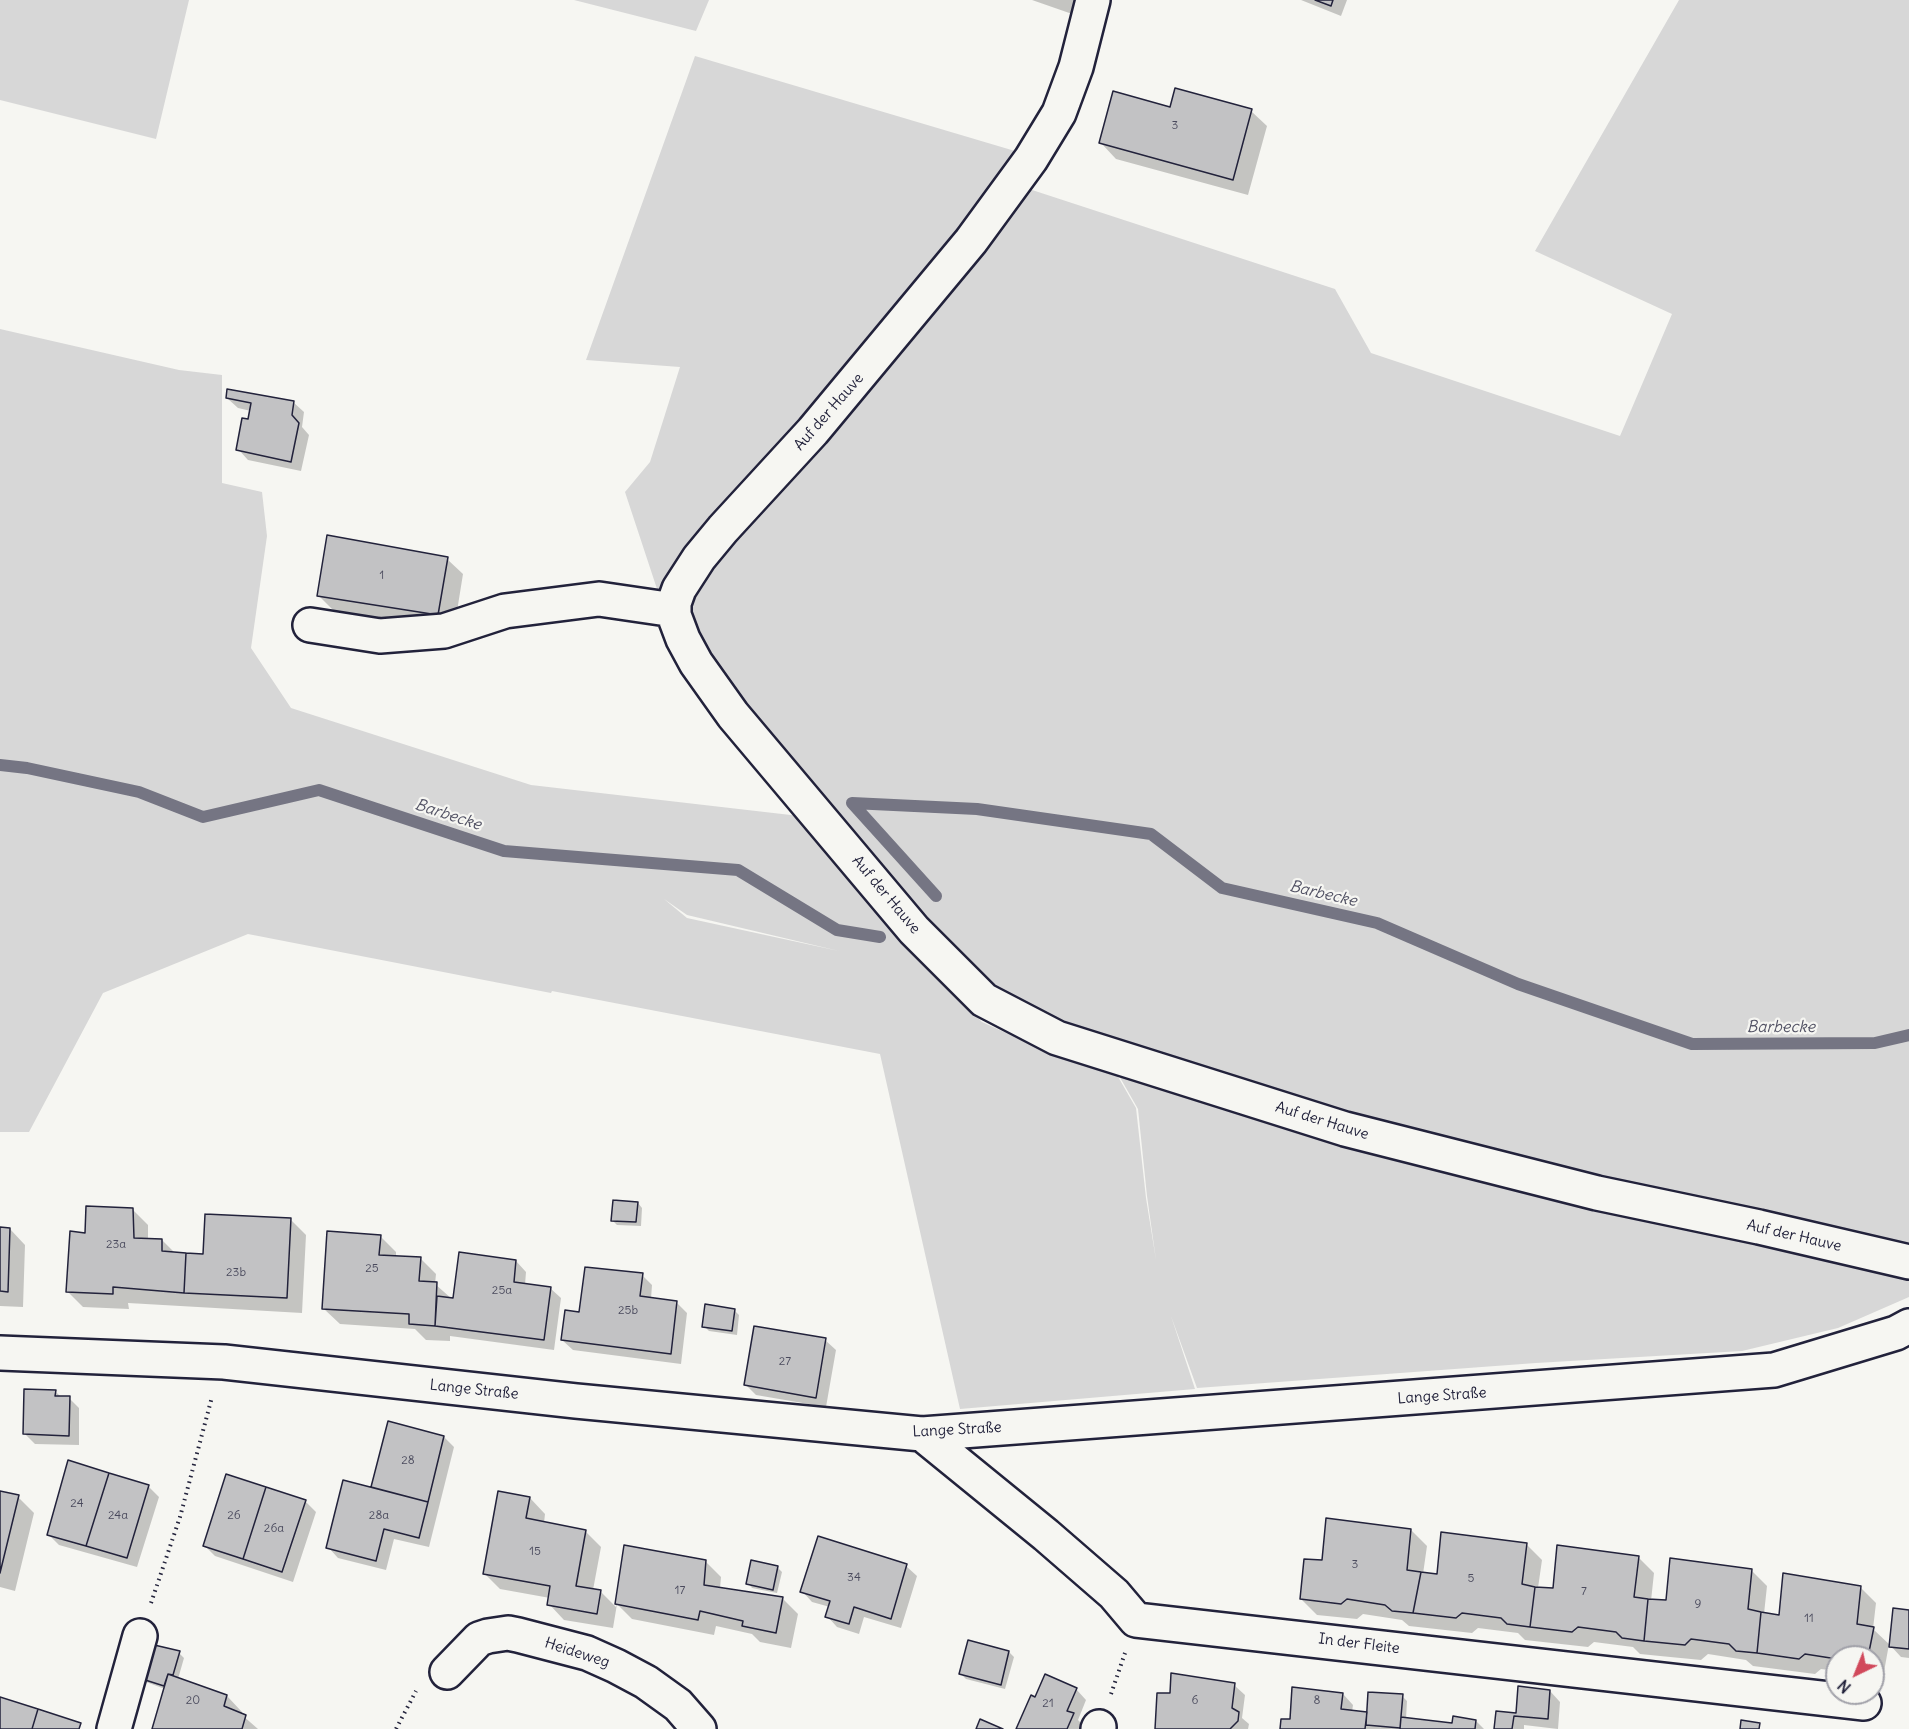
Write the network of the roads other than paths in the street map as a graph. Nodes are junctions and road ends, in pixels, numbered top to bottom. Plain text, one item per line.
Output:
1 (1093, 0) edge
2 (674, 610) junction
3 (310, 625) dead end
4 (1909, 1262) edge
5 (1909, 1326) edge
6 (0, 1353) edge
7 (922, 1434) junction
8 (140, 1636) road end
9 (447, 1672) dead end
10 (1825, 1699) edge
11 (114, 1729) edge
12 (699, 1729) edge

1 - 2 street, Auf der Hauve
2 - 3 street
2 - 4 street, Auf der Hauve
5 - 7 street, Lange Straße
6 - 7 street, Lange Straße
7 - 10 street, In der Fleite
8 - 11 street
9 - 12 street, Heideweg

